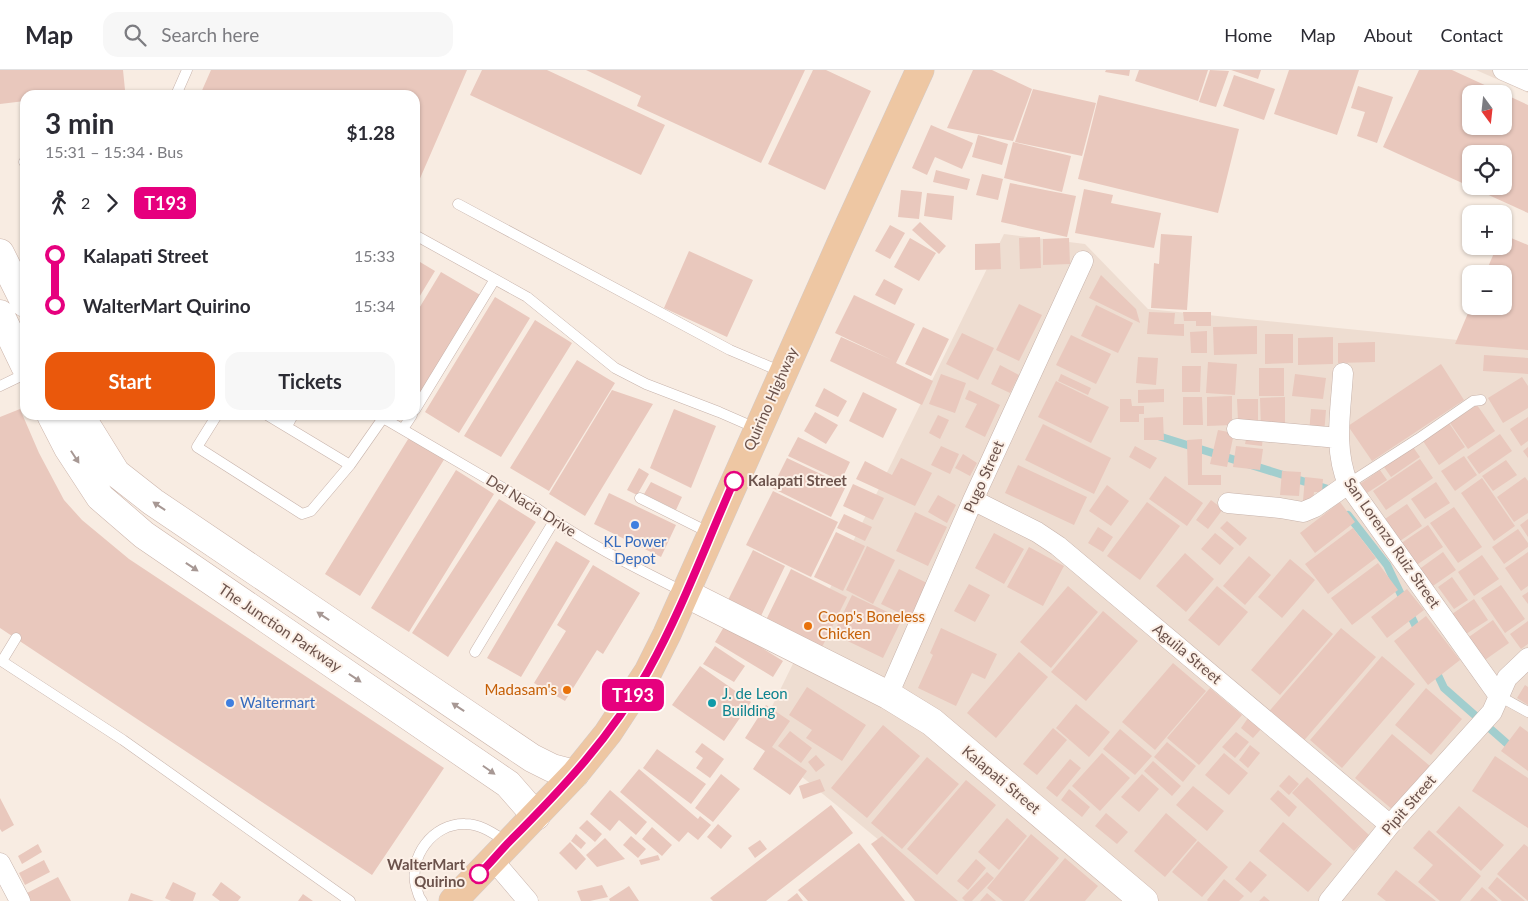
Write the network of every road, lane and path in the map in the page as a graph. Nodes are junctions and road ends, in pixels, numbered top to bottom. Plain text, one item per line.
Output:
1 (187, 70) edge
2 (920, 70) edge
3 (1503, 70) edge
4 (1528, 81) edge
5 (178, 90) edge
6 (458, 204) dead end
7 (420, 238) edge
8 (1, 255) edge
9 (1083, 261) dead end
10 (495, 279) junction
11 (20, 293) edge
12 (0, 314) edge
13 (20, 356) edge
14 (783, 372) junction
15 (1343, 372) dead end
16 (20, 376) edge
17 (0, 386) edge
18 (1481, 400) dead end
19 (420, 402) edge
20 (54, 420) edge
21 (83, 420) edge
22 (214, 420) edge
23 (276, 420) edge
24 (290, 420) edge
25 (378, 420) edge
26 (388, 420) edge
27 (409, 420) edge
28 (287, 426) junction
29 (403, 429) junction
30 (758, 429) junction
31 (1237, 429) dead end
32 (1339, 438) junction
33 (350, 465) junction
34 (1348, 484) junction
35 (640, 498) dead end
36 (973, 500) junction
37 (1228, 503) dead end
38 (554, 521) junction
39 (711, 533) junction
40 (686, 593) junction
41 (16, 638) dead end
42 (475, 652) dead end
43 (1528, 658) edge
44 (1, 661) edge
45 (888, 695) junction
46 (1496, 704) junction
47 (1528, 712) edge
48 (575, 774) junction
49 (536, 816) junction
50 (1390, 825) junction
51 (500, 852) junction
52 (0, 863) edge
53 (20, 901) edge
54 (350, 901) edge
55 (422, 901) edge
56 (453, 901) edge
57 (528, 901) edge
58 (1144, 901) edge
59 (1329, 901) edge

1 - 5 lane
2 - 14 main road, Quirino Highway
3 - 4 street
6 - 14 lane
7 - 10 lane
8 - 11 street
9 - 36 street, Pugo Street
10 - 19 lane
10 - 30 lane
12 - 13 street
14 - 30 main road, Quirino Highway
15 - 32 street, San Lorenzo Ruiz Street
16 - 17 lane
18 - 34 lane
20 -> 49 street, The Junction Parkway
48 -> 21 street
22 - 33 lane
23 - 28 lane
24 - 28 lane
25 - 33 lane
26 - 29 lane, Del Nacia Drive
27 - 29 lane
28 - 33 lane
29 - 38 lane, Del Nacia Drive
30 - 39 main road, Quirino Highway
31 - 32 street
32 - 34 street, San Lorenzo Ruiz Street
34 - 37 street
34 - 46 street, San Lorenzo Ruiz Street
35 - 39 lane
36 - 45 street, Pugo Street
36 - 50 street, Aguila Street
38 - 40 lane, Del Nacia Drive
38 - 42 lane
39 - 40 main road, Quirino Highway
40 - 45 street, Kalapati Street
40 - 48 main road, Quirino Highway
41 - 44 lane
43 - 46 street, Pipit Street
44 - 54 lane
45 - 58 street, Kalapati Street
46 - 47 lane
46 - 50 street, Pipit Street
48 - 49 main road, Quirino Highway
49 - 51 main road, Quirino Highway
50 - 59 street, Pipit Street
51 - 55 lane
51 - 56 main road, Quirino Highway
51 - 57 street
52 - 53 street

